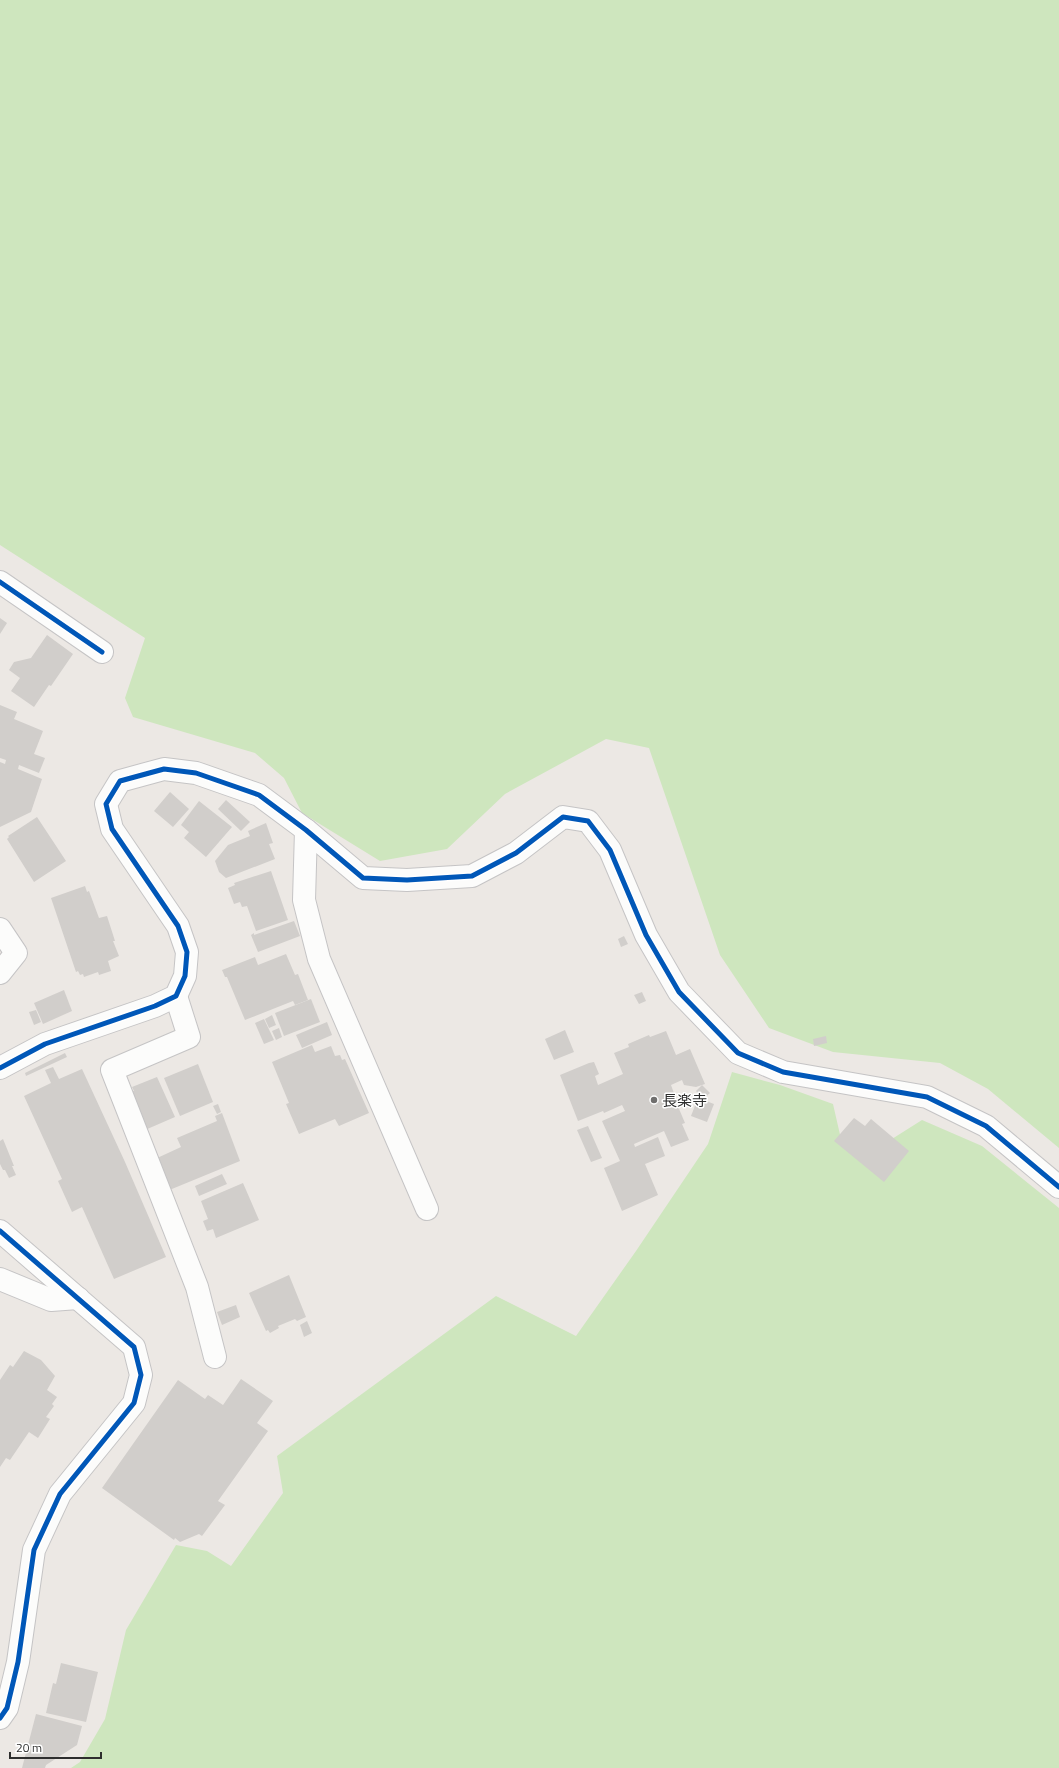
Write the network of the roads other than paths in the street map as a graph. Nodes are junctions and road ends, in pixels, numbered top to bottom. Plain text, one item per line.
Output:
1 (0, 582) edge
2 (102, 652) dead end
3 (306, 830) junction
4 (0, 929) edge
5 (0, 973) edge
6 (176, 996) junction
7 (0, 1068) edge
8 (1059, 1187) edge
9 (427, 1209) dead end
10 (0, 1231) edge
11 (0, 1279) edge
12 (78, 1298) junction
13 (215, 1357) dead end
14 (0, 1718) edge

1 - 2 street
3 - 6 street
3 - 8 street
3 - 9 street
4 - 5 street
6 - 7 street
6 - 13 street
10 - 12 street
11 - 12 street
12 - 14 street

